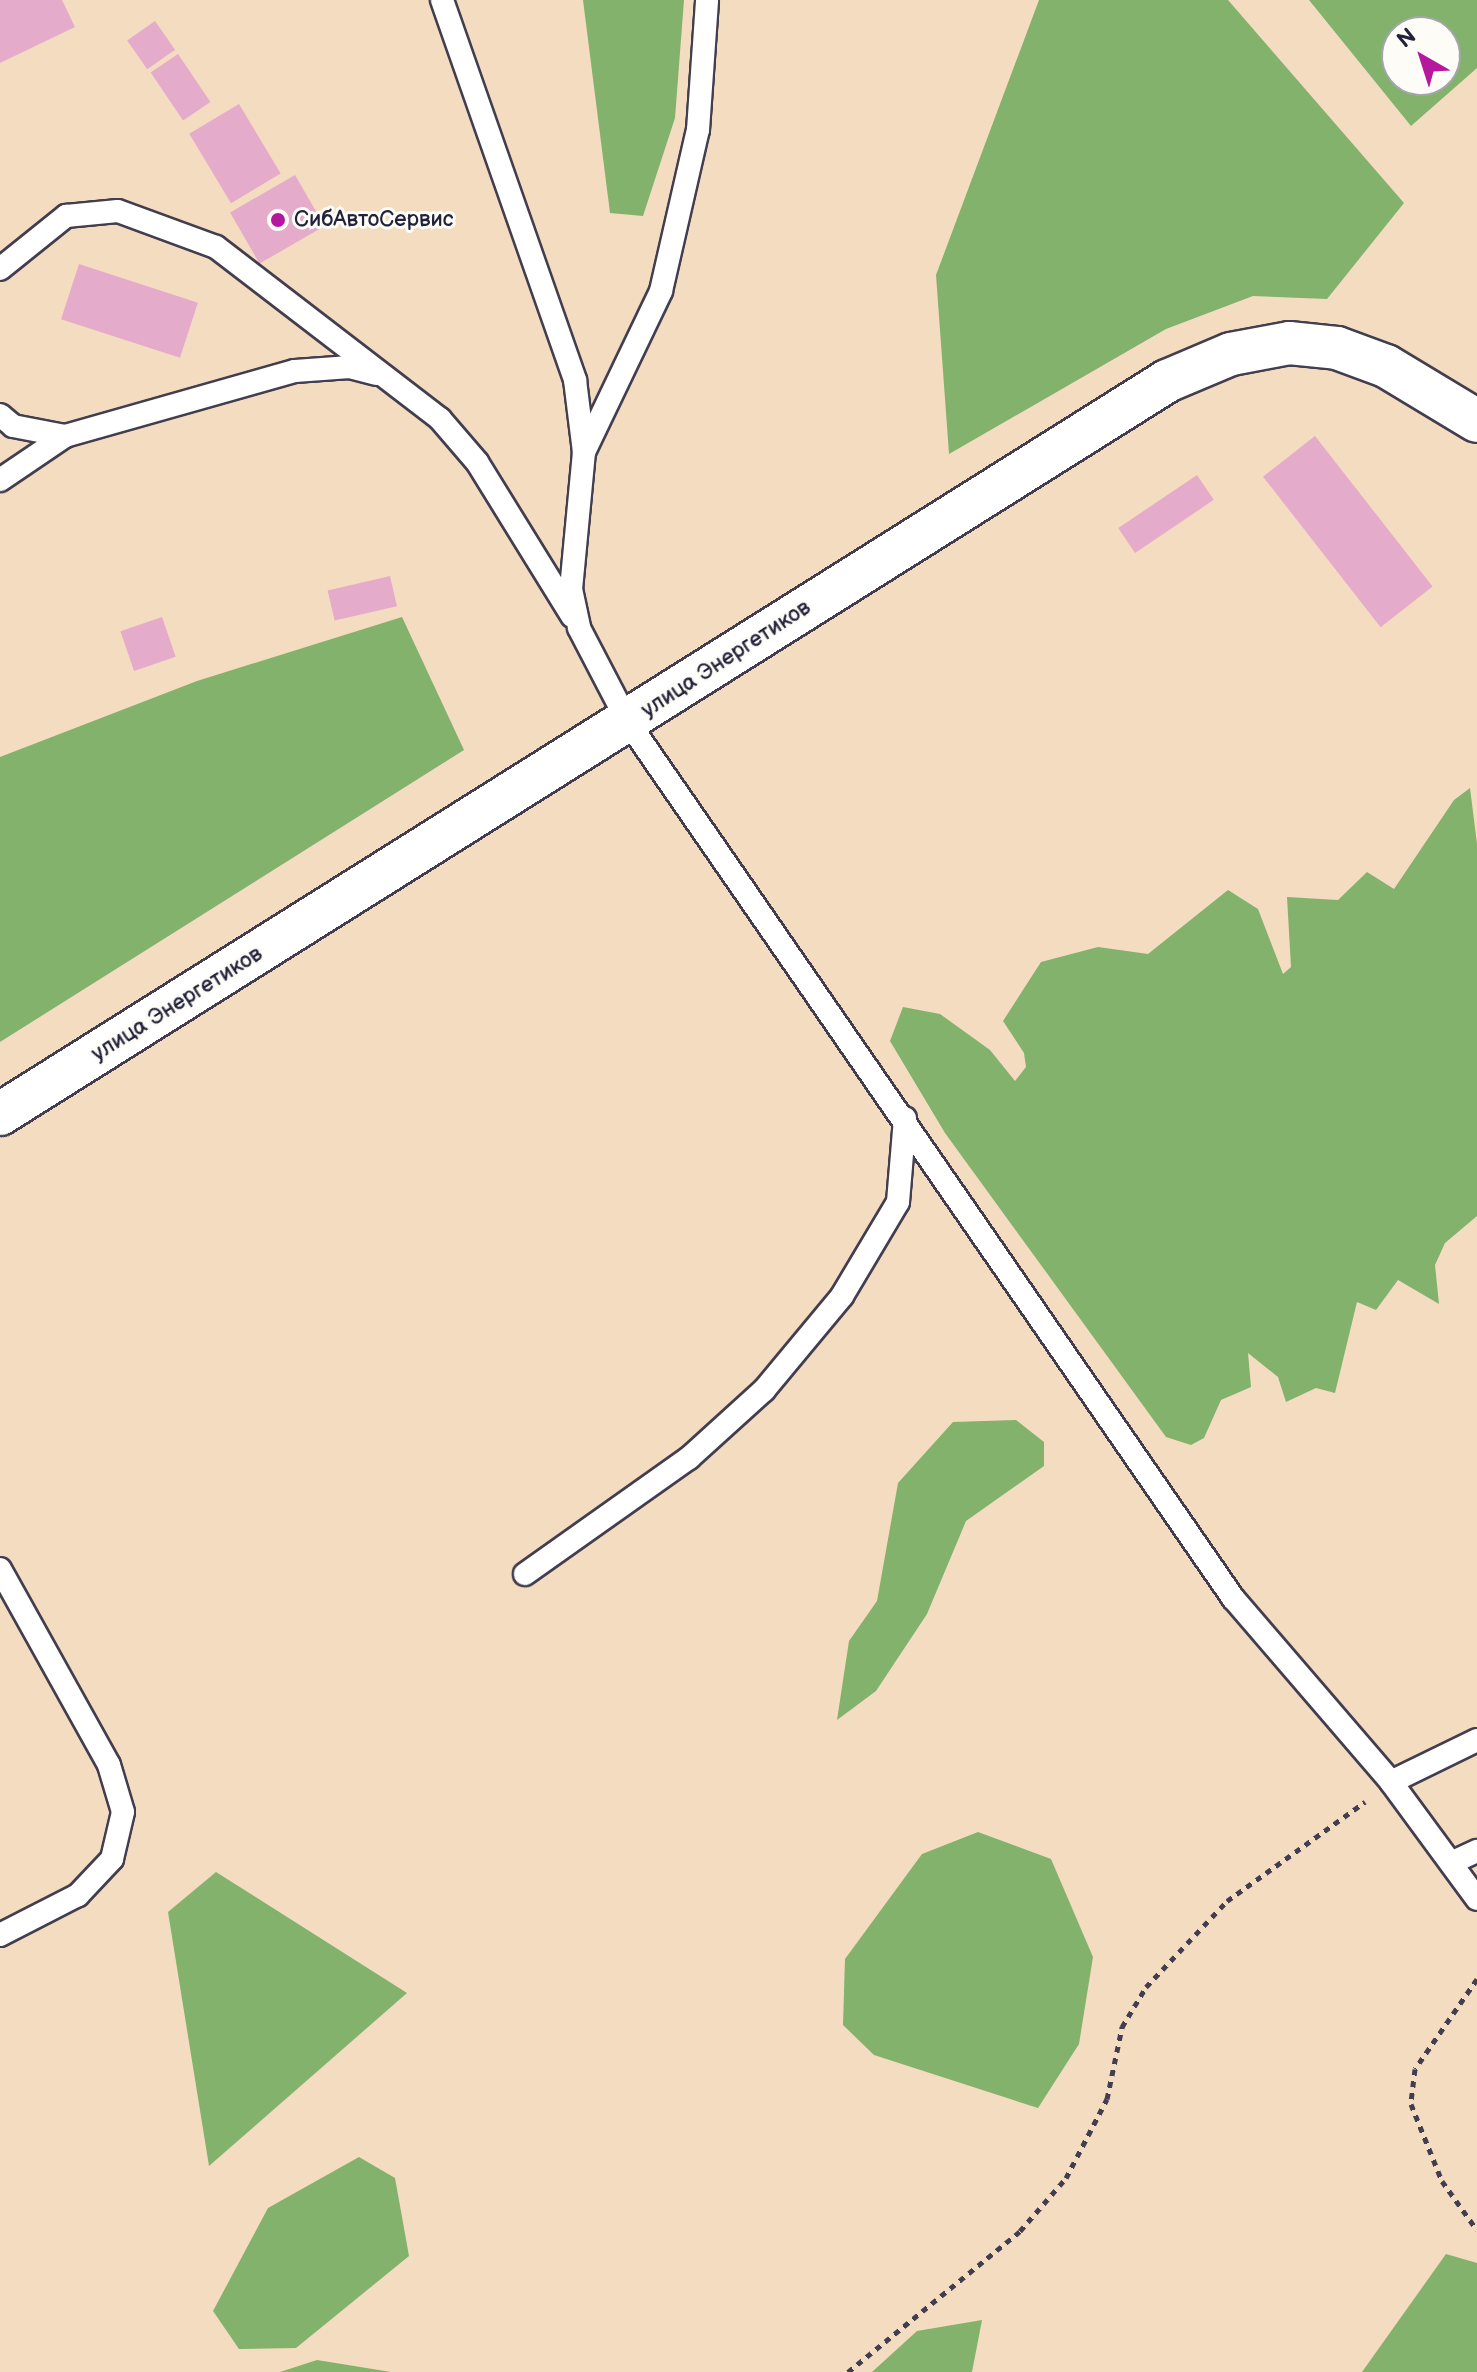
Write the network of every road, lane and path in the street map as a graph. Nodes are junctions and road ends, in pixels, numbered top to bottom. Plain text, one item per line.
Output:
1 (442, 0) edge
2 (707, 0) edge
3 (0, 269) edge
4 (389, 378) junction
5 (0, 415) edge
6 (1477, 421) edge
7 (65, 436) junction
8 (584, 452) junction
9 (0, 480) edge
10 (579, 628) junction
11 (628, 722) junction
12 (0, 1114) edge
13 (905, 1118) junction
14 (0, 1569) edge
15 (525, 1574) dead end
16 (1477, 1740) edge
17 (1391, 1782) junction
18 (1477, 1851) edge
19 (1451, 1863) junction
20 (1477, 1899) edge
21 (0, 1935) edge
22 (1477, 1979) edge
23 (1477, 2230) edge
24 (848, 2372) edge

1 - 8 lane
2 - 8 lane
3 - 4 lane
4 - 7 lane
4 - 10 lane
5 - 7 lane
6 - 11 street, улица Энергетиков
7 - 9 lane
8 - 10 lane
10 - 11 lane
11 - 12 street, улица Энергетиков
11 - 13 lane
13 - 15 lane
13 - 17 lane
14 - 21 lane
16 - 17 lane
17 - 19 lane
17 - 24 path
18 - 19 lane
19 - 20 lane
22 - 23 path

